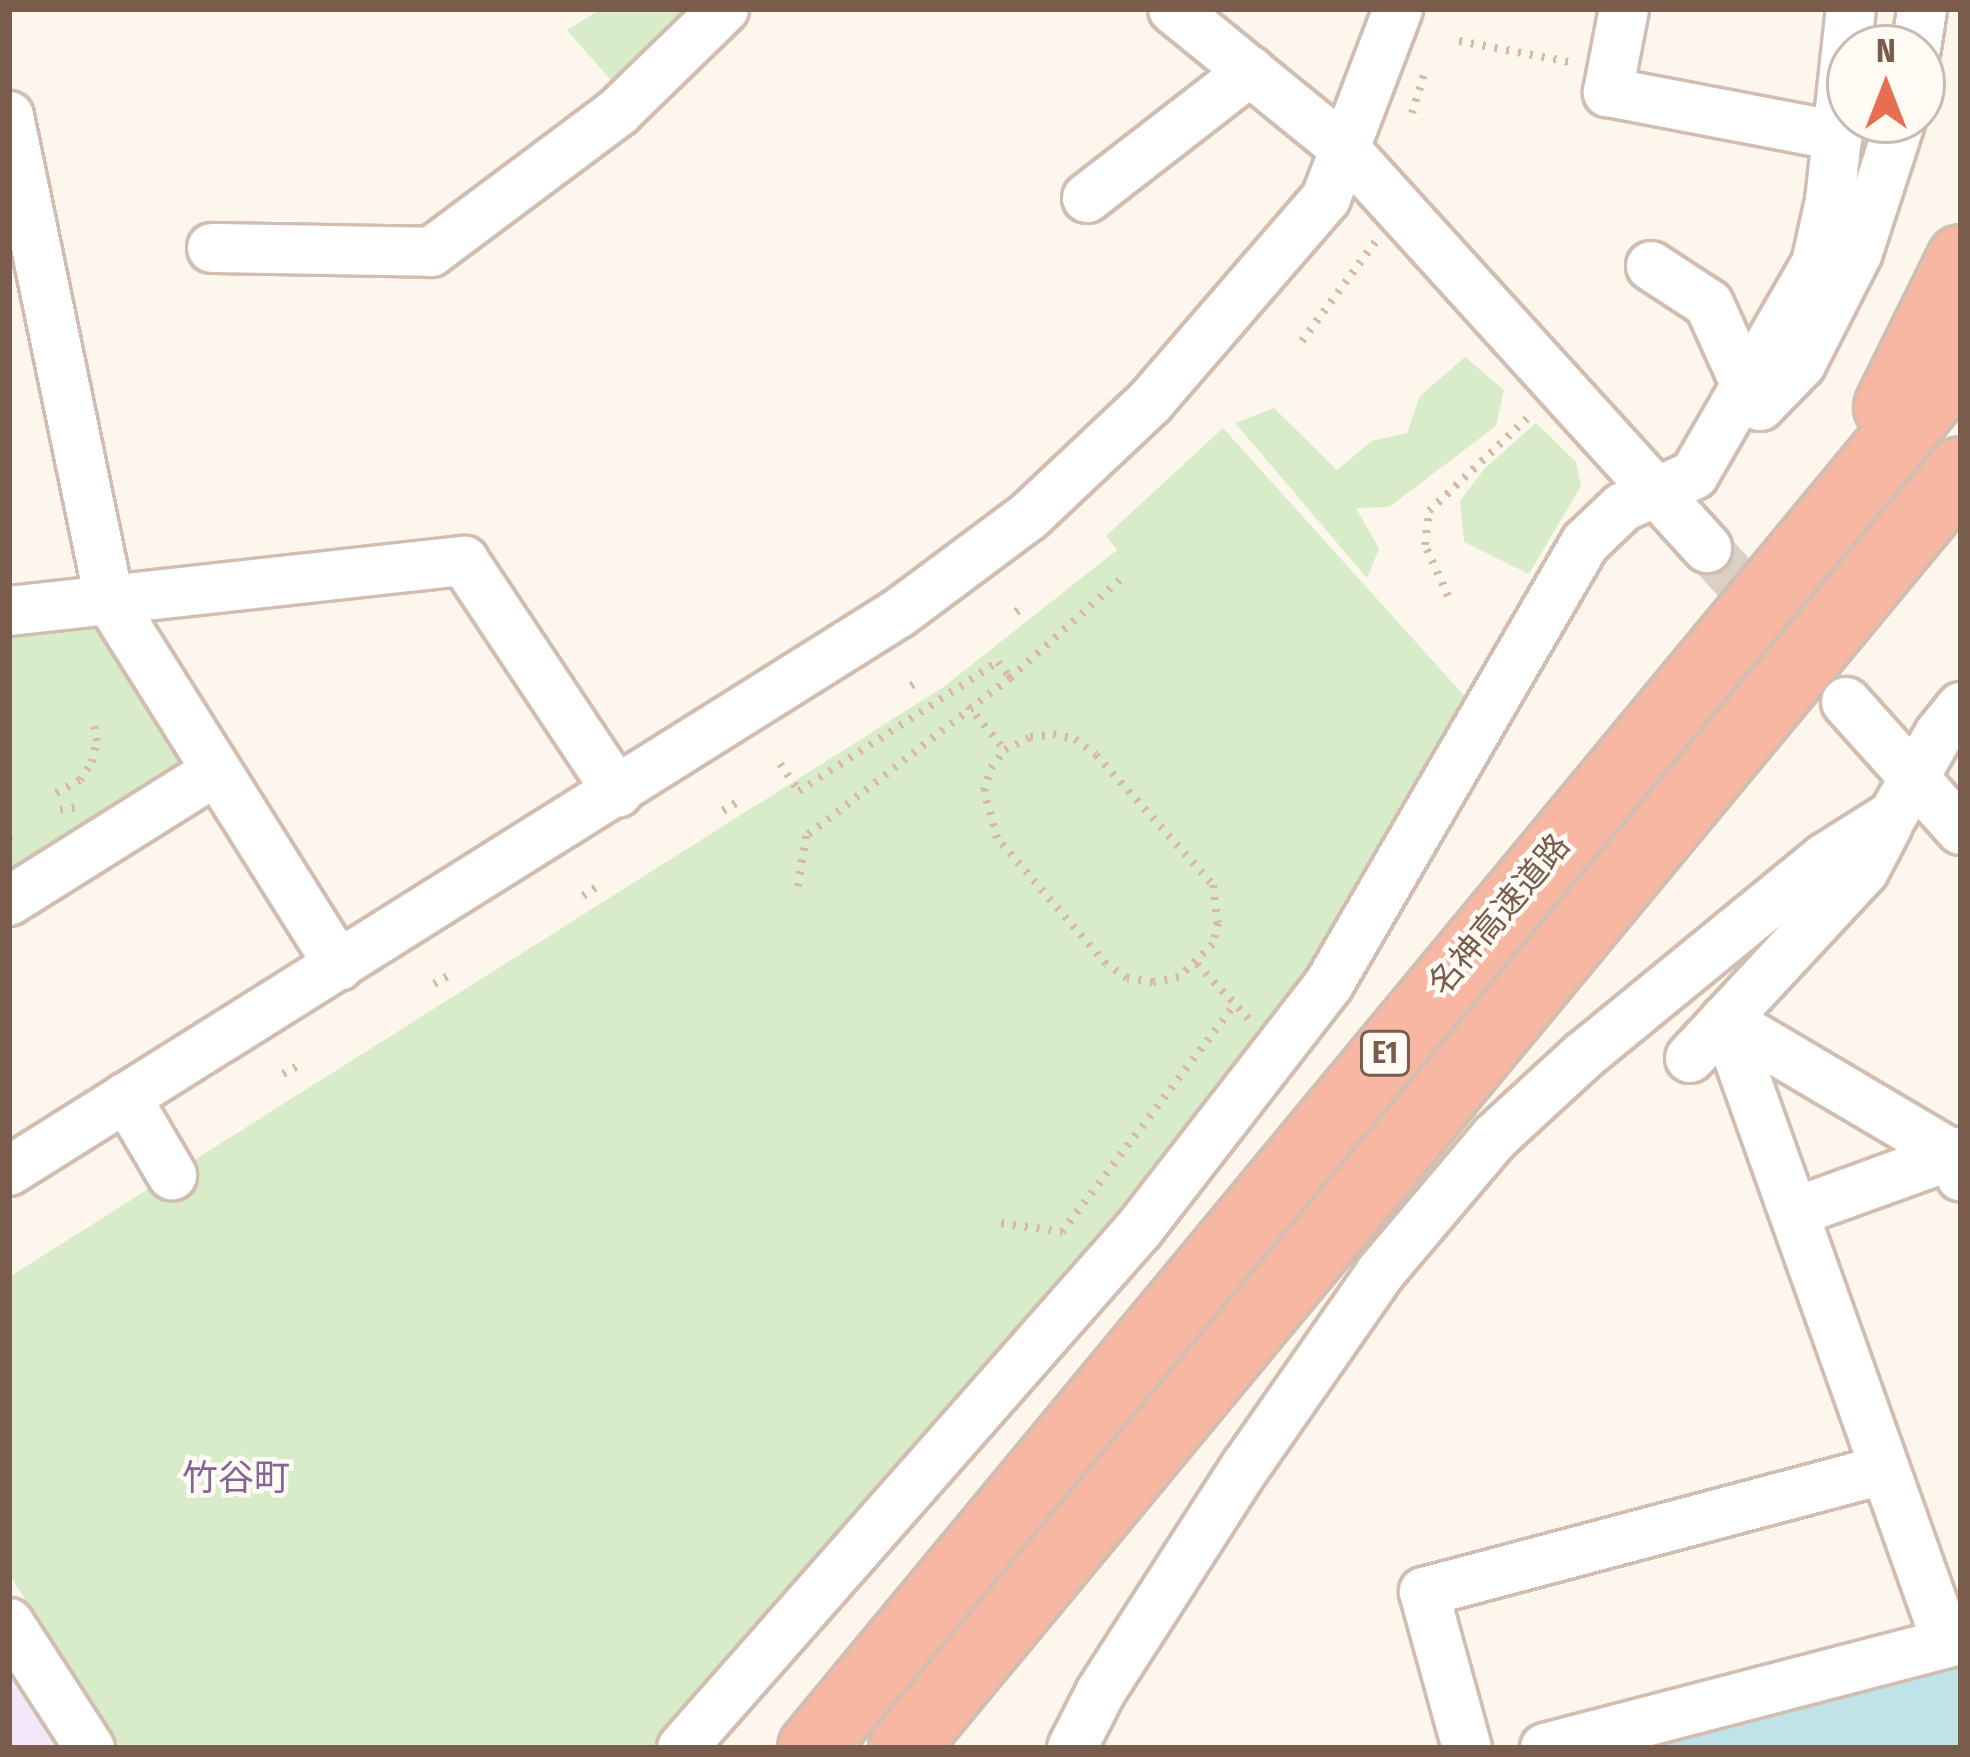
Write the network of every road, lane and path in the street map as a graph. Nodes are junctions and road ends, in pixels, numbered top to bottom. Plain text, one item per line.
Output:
1 (724, 9) edge
2 (1173, 9) edge
3 (1398, 9) edge
4 (1624, 9) edge
5 (1459, 41) dead end
6 (1611, 70) junction
7 (1251, 71) junction
8 (9, 116) edge
9 (1826, 134) edge
10 (1837, 144) edge
11 (1893, 144) edge
12 (1345, 149) junction
13 (15, 181) edge
14 (1088, 198) dead end
15 (1382, 233) dead end
16 (212, 248) dead end
17 (1961, 259) edge
18 (1651, 266) dead end
19 (1302, 341) dead end
20 (1961, 360) edge
21 (1743, 391) junction
22 (1542, 405) dead end
23 (1961, 470) edge
24 (1657, 493) junction
25 (1707, 548) tunnel mouth
26 (1124, 576) dead end
27 (1448, 596) dead end
28 (109, 599) junction
29 (1025, 605) dead end
30 (9, 611) edge
31 (1016, 612) dead end
32 (1010, 678) junction
33 (922, 680) dead end
34 (911, 686) dead end
35 (1846, 701) tunnel mouth
36 (968, 706) junction
37 (1961, 707) edge
38 (93, 719) dead end
39 (1005, 750) junction
40 (780, 764) dead end
41 (213, 773) junction
42 (618, 793) junction
43 (56, 794) dead end
44 (1903, 796) junction
45 (742, 799) dead end
46 (723, 812) dead end
47 (1961, 830) edge
48 (602, 884) dead end
49 (798, 886) dead end
50 (583, 896) dead end
51 (9, 901) edge
52 (339, 966) junction
53 (453, 973) dead end
54 (434, 984) dead end
55 (1235, 1004) dead end
56 (1726, 1020) junction
57 (1690, 1058) dead end
58 (302, 1064) dead end
59 (284, 1074) dead end
60 (126, 1097) junction
61 (1958, 1161) edge
62 (9, 1171) edge
63 (172, 1174) dead end
64 (1796, 1212) junction
65 (1001, 1223) dead end
66 (1216, 1257) junction
67 (1881, 1470) junction
68 (9, 1623) edge
69 (1954, 1641) edge
70 (90, 1748) edge
71 (682, 1748) edge
72 (812, 1748) edge
73 (903, 1748) edge
74 (1072, 1748) edge
75 (1467, 1748) edge
76 (1545, 1748) edge

1 - 16 street
2 - 7 street
3 - 12 street
4 - 6 street
5 - 6 path
6 - 9 street
7 - 12 street
7 - 14 street
8 - 13 street
10 - 21 street
11 - 21 street
12 - 24 street
12 - 42 street
13 - 28 street
15 - 19 path
17 - 66 highway
18 - 21 street
20 - 66 highway, 名神高速道路 / E1
21 - 24 street
22 - 27 path
23 - 73 highway, E1
24 - 25 street
24 - 71 street
26 - 32 path
28 - 30 street
28 - 41 street
28 - 42 street
29 - 31 path
32 - 36 path
32 - 40 path
33 - 34 path
35 - 44 street
36 - 39 path
36 - 49 path
37 - 44 street
38 - 43 path
39 - 39 path
41 - 51 street
41 - 52 street
42 - 52 street
44 - 47 street
44 - 56 street
44 - 74 street
45 - 46 path
48 - 50 path
52 - 60 street
53 - 54 path
55 - 65 path
56 - 57 street
56 - 61 street
56 - 64 street
58 - 59 path
60 - 62 street
60 - 63 street
61 - 64 street
64 - 67 street
66 - 72 highway, 名神高速道路 / E1
67 - 69 street
67 - 75 street
68 - 70 street
69 - 76 street

